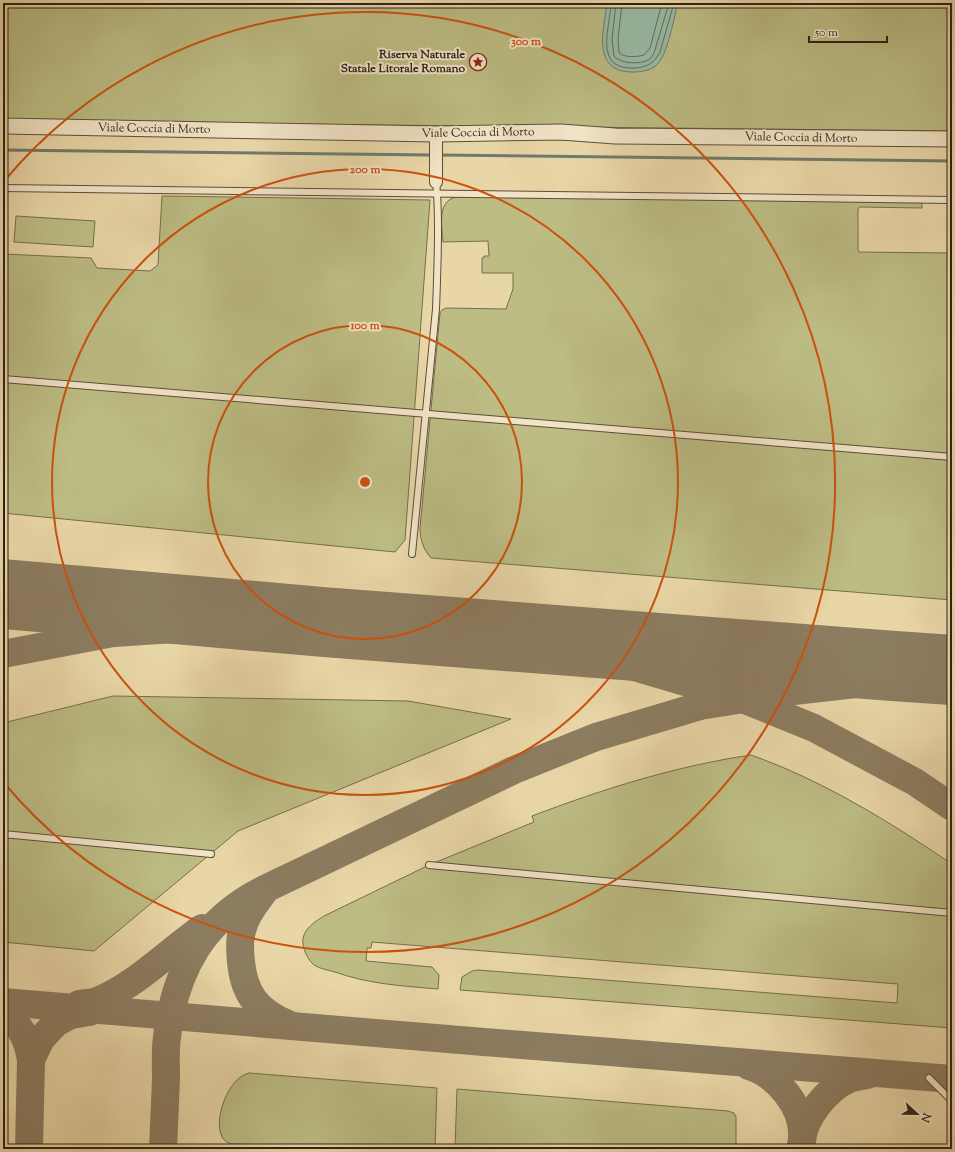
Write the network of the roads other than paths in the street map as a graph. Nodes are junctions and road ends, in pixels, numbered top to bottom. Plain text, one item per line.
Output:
1 (3, 126) edge
2 (436, 134) junction
3 (952, 139) edge
4 (3, 188) edge
5 (437, 188) junction
6 (952, 200) edge
7 (3, 379) edge
8 (952, 457) edge
9 (412, 554) dead end
10 (3, 834) edge
11 (211, 854) dead end
12 (429, 865) dead end
13 (952, 913) edge
14 (929, 1078) dead end
15 (952, 1101) edge

1 - 2 street, Viale Coccia di Morto
2 - 3 street, Viale Coccia di Morto
2 - 5 street
4 - 5 lane
5 - 6 lane
5 - 9 lane
7 - 8 lane
10 - 11 lane
12 - 13 lane
14 - 15 lane

